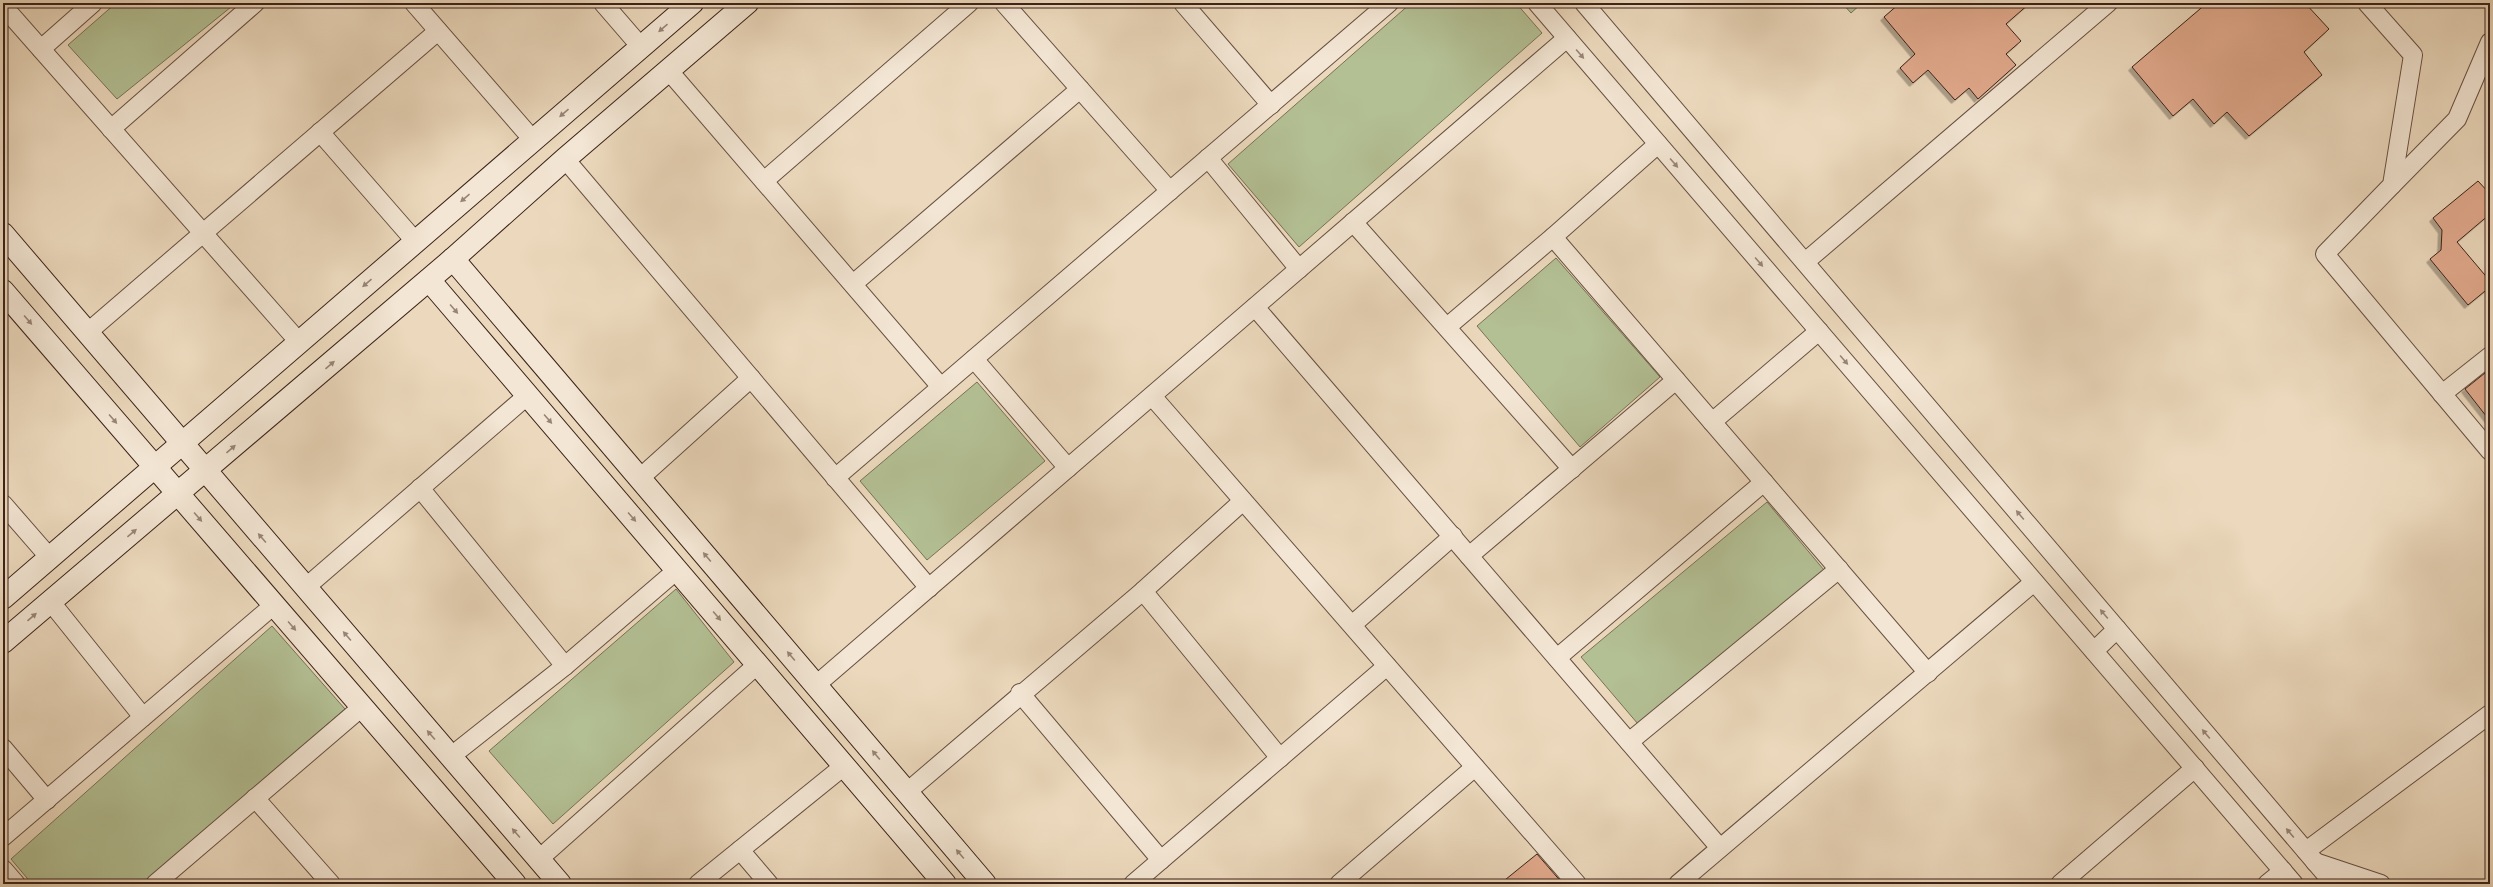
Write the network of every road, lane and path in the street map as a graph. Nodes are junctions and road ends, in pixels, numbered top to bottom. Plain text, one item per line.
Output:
1 (93, 3) edge
2 (255, 3) edge
3 (414, 3) edge
4 (602, 3) edge
5 (692, 3) edge
6 (969, 3) edge
7 (1004, 3) edge
8 (1183, 3) edge
9 (1389, 3) edge
10 (1537, 3) edge
11 (1584, 3) edge
12 (2367, 3) edge
13 (2102, 5) edge
14 (3, 6) edge
15 (733, 8) edge
16 (438, 31) junction
17 (1567, 38) junction
18 (2490, 42) edge
19 (641, 47) junction
20 (41, 49) junction
21 (669, 71) junction
22 (1080, 89) junction
23 (1271, 105) junction
24 (111, 129) junction
25 (320, 132) junction
26 (533, 140) junction
27 (1658, 144) junction
28 (1208, 158) junction
29 (565, 159) junction
30 (764, 181) junction
31 (2392, 185) junction
32 (1170, 191) junction
33 (1353, 222) junction
34 (3, 234) edge
35 (203, 234) junction
36 (1553, 237) junction
37 (415, 241) junction
38 (453, 259) junction
39 (1805, 262) junction
40 (1299, 269) junction
41 (429, 280) junction
42 (853, 284) junction
43 (3, 291) edge
44 (1255, 307) junction
45 (1447, 327) junction
46 (1819, 331) junction
47 (88, 332) junction
48 (299, 342) junction
49 (2490, 356) edge
50 (974, 359) junction
51 (751, 378) junction
52 (1676, 380) junction
53 (941, 387) junction
54 (2442, 394) junction
55 (528, 395) junction
56 (1152, 396) junction
57 (1712, 422) junction
58 (181, 445) junction
59 (2490, 451) edge
60 (155, 467) junction
61 (1068, 468) junction
62 (1572, 469) junction
63 (205, 472) junction
64 (640, 478) junction
65 (835, 478) junction
66 (1764, 482) junction
67 (420, 488) junction
68 (178, 494) junction
69 (1243, 501) junction
70 (3, 504) edge
71 (1452, 536) junction
72 (1470, 556) junction
73 (50, 558) junction
74 (1839, 569) junction
75 (677, 570) junction
76 (2034, 582) junction
77 (304, 588) junction
78 (929, 588) junction
79 (1143, 591) junction
80 (3, 598) edge
81 (50, 601) junction
82 (274, 605) junction
83 (1352, 625) junction
84 (2117, 629) junction
85 (3, 642) edge
86 (2094, 651) junction
87 (1557, 658) junction
88 (758, 664) junction
89 (565, 666) junction
90 (1387, 666) junction
91 (1928, 673) junction
92 (816, 685) junction
93 (1020, 693) junction
94 (362, 707) junction
95 (2490, 714) edge
96 (143, 717) junction
97 (1629, 742) junction
98 (3, 748) edge
99 (450, 757) junction
100 (1280, 758) junction
101 (844, 766) junction
102 (1475, 767) junction
103 (2195, 768) junction
104 (907, 792) junction
105 (255, 798) junction
106 (46, 800) junction
107 (3, 837) edge
108 (1720, 848) junction
109 (740, 850) junction
110 (2310, 856) junction
111 (539, 859) junction
112 (1161, 860) junction
113 (3, 869) edge
114 (2289, 877) edge
115 (1348, 881) edge
116 (16, 884) edge
117 (155, 884) edge
118 (331, 884) edge
119 (514, 884) edge
120 (560, 884) edge
121 (698, 884) edge
122 (769, 884) edge
123 (945, 884) edge
124 (985, 884) edge
125 (1133, 884) edge
126 (1577, 884) edge
127 (1678, 884) edge
128 (2060, 884) edge
129 (2267, 884) edge
130 (2334, 884) edge
131 (2381, 884) edge

1 - 20 street
2 - 24 street
3 - 16 street
4 - 19 street
5 -> 19 street
6 - 30 street
7 - 22 street
8 - 23 street
9 - 23 street
10 - 17 street
11 - 39 street
12 - 31 street
13 - 39 street
14 - 20 street
15 - 21 street
16 - 25 street
16 - 26 street
17 -> 27 street
17 - 33 street
18 - 31 street
19 -> 26 street
20 - 24 street
21 - 29 street
21 - 30 street
22 - 32 street
22 - 42 street
23 - 28 street
24 - 35 street
25 - 35 street
25 - 37 street
26 -> 37 street
27 - 36 street
27 -> 46 street
28 - 32 street
28 - 40 street
29 - 38 street
29 - 51 street
30 - 42 street
31 - 54 street
32 - 50 street
33 - 40 street
33 - 45 street
34 - 47 street
35 - 47 street
35 - 48 street
36 - 45 street
36 - 52 street
37 -> 48 street
38 - 41 street
38 - 64 street
84 -> 39 street
40 - 44 street
41 -> 55 street
63 -> 41 street
42 - 53 street
43 -> 60 street
44 - 56 street
44 - 71 street
45 - 62 street
46 - 57 street
46 -> 76 street
47 - 58 street
48 - 58 street
49 - 54 street
50 - 53 street
50 - 61 street
51 - 64 street
51 - 65 street
52 - 57 street
52 - 62 street
53 - 65 street
54 - 59 street
55 - 67 street
55 -> 75 street
56 - 61 street
56 - 69 street
57 - 66 street
58 - 60 street
58 - 63 street
60 - 68 street
60 - 73 street
61 - 78 street
62 - 72 street
63 - 68 street
77 -> 63 street
92 -> 64 street
65 - 78 street
66 - 74 street
66 - 87 street
67 - 77 street
67 - 89 street
81 -> 68 street
68 -> 82 street
69 - 79 street
69 - 83 street
70 - 73 street
71 - 72 street
71 - 83 street
72 - 87 street
73 - 80 street
74 - 91 street
74 - 97 street
75 -> 88 street
75 - 89 street
76 - 86 street
76 - 91 street
99 -> 77 street
78 - 92 street
79 - 93 street
79 - 100 street
85 -> 81 street
81 - 96 street
82 -> 94 street
82 - 96 street
83 - 90 street
84 - 86 street
110 -> 84 street
86 - 103 street
87 - 97 street
88 - 101 street
88 - 111 street
89 - 99 street
90 - 100 street
90 - 102 street
91 - 108 street
104 -> 92 street
93 - 104 street
93 - 112 street
94 - 105 street
94 - 119 street
95 - 110 street
96 - 106 street
97 - 108 street
98 - 106 street
111 -> 99 street
100 - 112 street
101 - 109 street
101 - 123 street
102 - 115 street
102 - 126 street
103 - 114 street
103 - 128 street
124 -> 104 street
105 - 117 street
105 - 118 street
106 - 107 street
108 - 127 street
109 - 121 street
109 - 122 street
110 - 130 street
110 - 131 street
111 - 120 street
112 - 125 street
113 - 116 street
114 - 129 street

